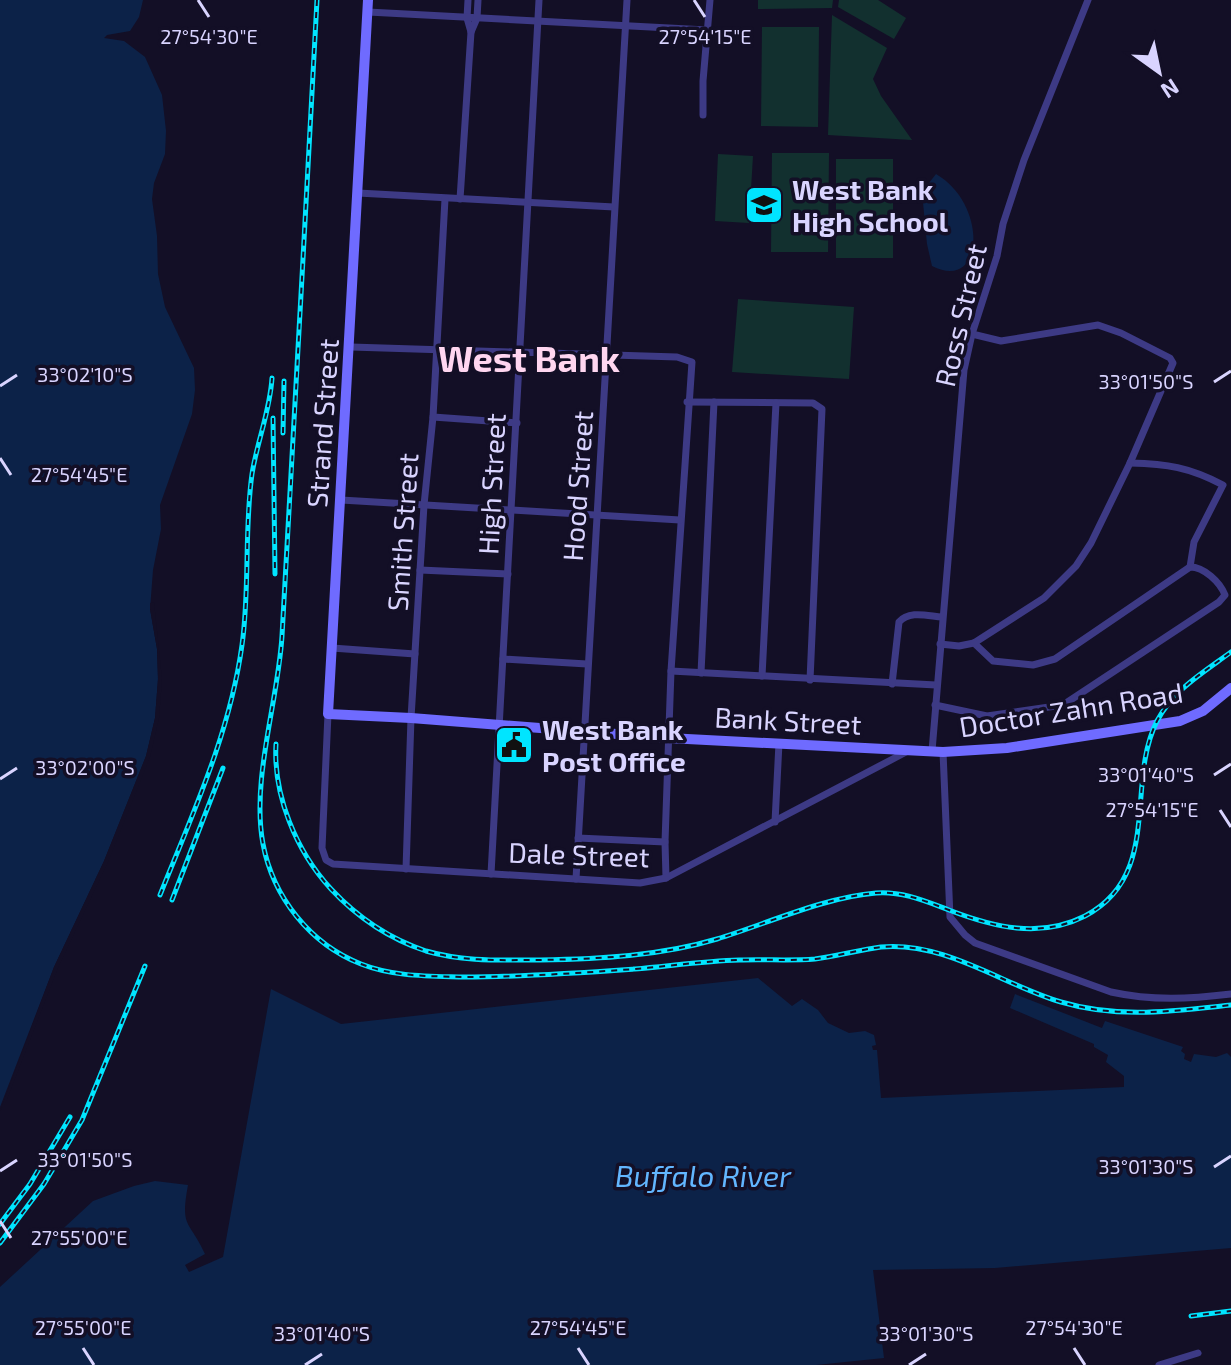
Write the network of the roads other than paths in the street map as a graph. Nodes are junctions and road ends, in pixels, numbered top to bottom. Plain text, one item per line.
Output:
1 (468, 0) edge
2 (478, 0) edge
3 (539, 0) edge
4 (627, 0) edge
5 (710, 0) edge
6 (1088, 0) edge
7 (368, 6) edge
8 (467, 18) junction
9 (477, 18) junction
10 (538, 20) junction
11 (625, 25) junction
12 (707, 30) junction
13 (471, 32) junction
14 (703, 115) dead end
15 (358, 193) junction
16 (445, 199) junction
17 (460, 199) junction
18 (528, 203) junction
19 (614, 207) junction
20 (972, 334) junction
21 (351, 347) junction
22 (436, 350) junction
23 (519, 353) junction
24 (607, 356) junction
25 (687, 402) junction
26 (714, 402) junction
27 (776, 403) junction
28 (433, 417) junction
29 (517, 423) junction
30 (1130, 463) junction
31 (341, 500) junction
32 (424, 505) junction
33 (512, 510) junction
34 (596, 515) junction
35 (680, 520) junction
36 (1190, 567) junction
37 (420, 570) junction
38 (508, 574) junction
39 (942, 617) junction
40 (974, 643) junction
41 (940, 644) junction
42 (332, 648) junction
43 (415, 654) junction
44 (503, 659) junction
45 (587, 664) junction
46 (671, 671) junction
47 (701, 673) junction
48 (762, 676) junction
49 (810, 680) junction
50 (892, 684) junction
51 (936, 685) junction
52 (1231, 688) edge
53 (935, 705) junction
54 (328, 714) junction
55 (411, 718) junction
56 (499, 725) junction
57 (586, 732) junction
58 (668, 738) junction
59 (779, 743) junction
60 (909, 750) junction
61 (938, 752) junction
62 (775, 822) junction
63 (578, 838) junction
64 (665, 842) junction
65 (322, 848) joint
66 (406, 869) junction
67 (491, 874) junction
68 (666, 878) junction
69 (576, 879) junction
70 (1231, 994) edge
71 (1198, 1353) dead end
72 (1159, 1365) edge

1 - 8 street
2 - 9 street
3 - 10 street, High Street
4 - 11 street, Hood Street
5 - 12 street
6 - 20 street, Ross Street
7 - 8 street
7 - 15 street, Strand Street
8 - 9 street
8 - 13 street
9 - 10 street
9 - 13 street
10 - 11 street
10 - 18 street, High Street
11 - 12 street
11 - 19 street, Hood Street
12 - 14 street
13 - 17 street
15 - 16 street
15 - 21 street, Strand Street
16 - 17 street
16 - 22 street, Smith Street
17 - 18 street
18 - 19 street
18 - 23 street, High Street
19 - 24 street, Hood Street
20 - 30 street
20 - 39 street, Ross Street
21 - 22 street
21 - 31 street, Strand Street
22 - 23 street
22 - 28 street, Smith Street
23 - 24 street
23 - 29 street, High Street
24 - 25 street
24 - 34 street, Hood Street
25 - 26 street
25 - 35 street
26 - 27 street
26 - 47 street
27 - 48 street
27 - 49 street
28 - 29 street
28 - 32 street, Smith Street
29 - 33 street, High Street
30 - 36 street
30 - 40 street
31 - 32 street
31 - 42 street, Strand Street
32 - 33 street
32 - 37 street, Smith Street
33 - 34 street
33 - 38 street, High Street
34 - 35 street
34 - 45 street, Hood Street
35 - 46 street
36 - 40 street
36 - 53 street
37 - 38 street
37 - 43 street, Smith Street
38 - 44 street, High Street
39 - 41 street, Ross Street
39 - 50 street
40 - 41 street
41 - 51 street, Ross Street
42 - 43 street
42 - 54 street, Strand Street
43 - 55 street, Smith Street
44 - 45 street
44 - 56 street, High Street
45 - 57 street, Hood Street
46 - 47 street
46 - 58 street
47 - 48 street
48 - 49 street
49 - 50 street
50 - 51 street
51 - 53 street, Ross Street
52 - 61 street, Doctor Zahn Road
53 - 61 street, Ross Street
54 - 55 street, Bank Street
54 - 65 street, Strand Street
55 - 56 street, Bank Street
55 - 66 street, Smith Street
56 - 57 street, Bank Street
56 - 67 street, High Street
57 - 58 street, Bank Street
57 - 63 street, Hood Street
58 - 59 street, Bank Street
58 - 64 street
59 - 60 street, Bank Street
59 - 62 street
60 - 61 street, Doctor Zahn Road
60 - 62 street, Dale Street
61 - 70 street, Ross Street
62 - 68 street, Dale Street
63 - 64 street
63 - 69 street, Hood Street
64 - 68 street
65 - 66 street, Dale Street
66 - 67 street, Dale Street
67 - 69 street, Dale Street
68 - 69 street, Dale Street
71 - 72 street

